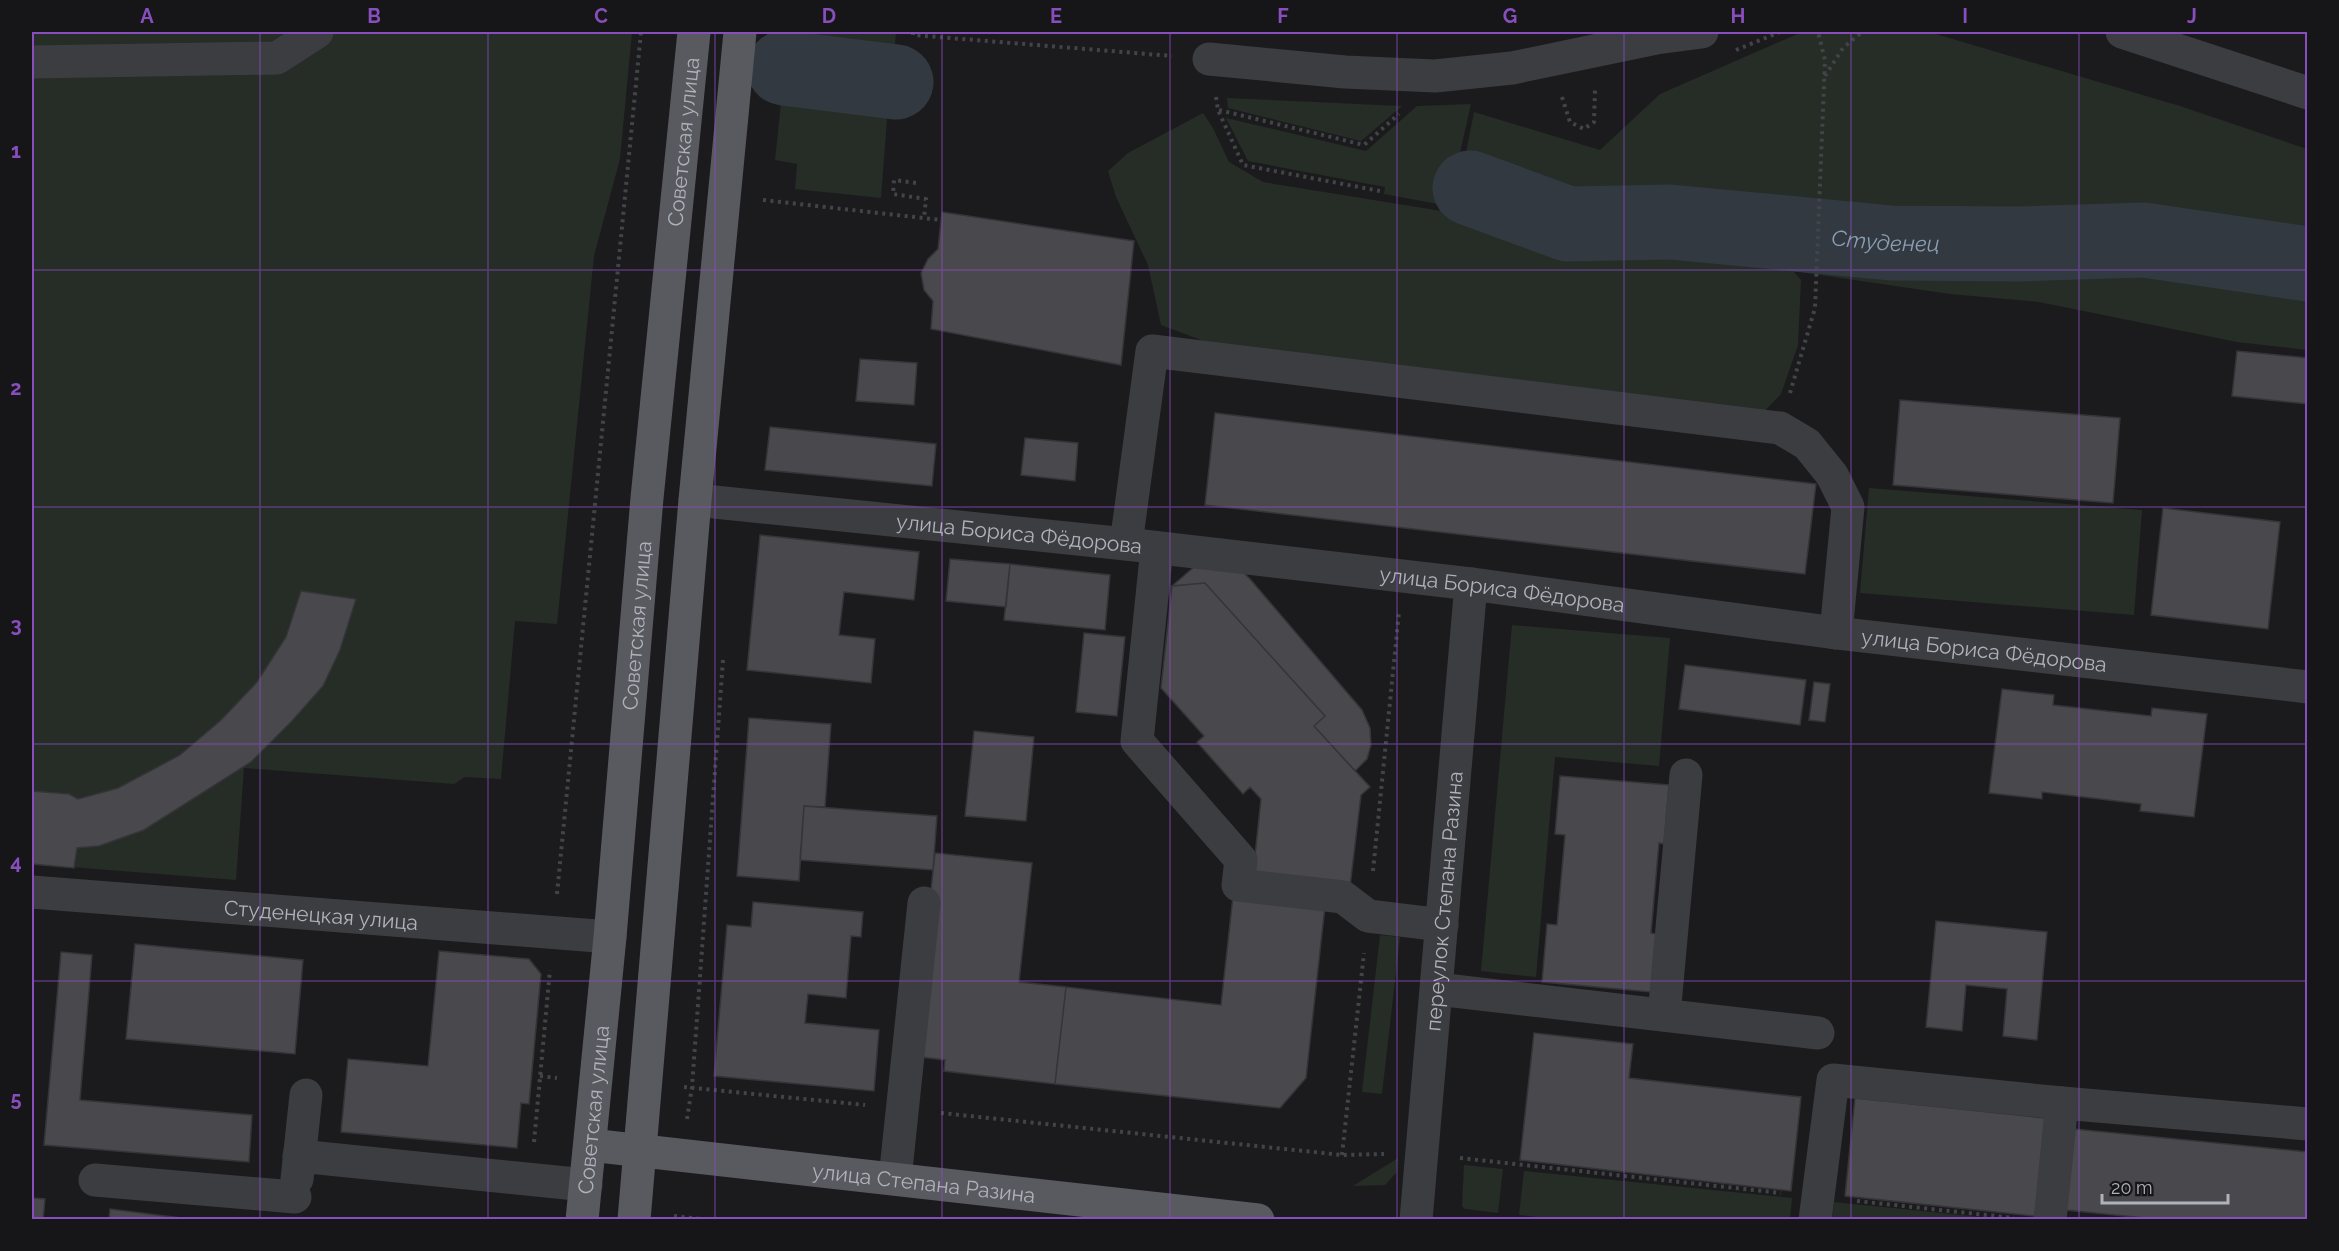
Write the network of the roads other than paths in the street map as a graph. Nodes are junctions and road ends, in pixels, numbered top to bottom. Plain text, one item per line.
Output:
1 (317, 32) edge
2 (694, 32) edge
3 (740, 32) edge
4 (1702, 32) edge
5 (2122, 32) edge
6 (1209, 59) road end
7 (32, 62) edge
8 (2307, 93) edge
9 (694, 500) junction
10 (1142, 546) junction
11 (1471, 584) junction
12 (1836, 633) junction
13 (2307, 687) edge
14 (1686, 775) dead end
15 (32, 892) edge
16 (924, 903) dead end
17 (1442, 925) junction
18 (610, 937) junction
19 (1437, 989) junction
20 (1664, 1015) junction
21 (1818, 1033) dead end
22 (306, 1095) dead end
23 (2062, 1103) junction
24 (2307, 1124) edge
25 (590, 1145) junction
26 (640, 1149) junction
27 (299, 1156) junction
28 (895, 1179) junction
29 (95, 1180) dead end
30 (586, 1185) junction
31 (294, 1208) edge
32 (1816, 1208) edge
33 (582, 1220) edge
34 (634, 1220) edge
35 (1258, 1220) edge
36 (1416, 1220) edge
37 (2050, 1220) edge

1 - 7 street
2 - 18 main road, Советская улица
3 - 9 main road
4 - 6 street
5 - 8 street
9 - 10 street, улица Бориса Фёдорова
9 - 26 main road
10 - 11 street, улица Бориса Фёдорова
10 - 12 street
10 - 17 street
11 - 12 street, улица Бориса Фёдорова
11 - 17 street, переулок Степана Разина
12 - 13 street, улица Бориса Фёдорова
14 - 20 street
15 - 18 street, Студенецкая улица
16 - 28 street
17 - 19 street, переулок Степана Разина
18 - 25 main road, Советская улица
19 - 20 street
19 - 36 street, переулок Степана Разина
20 - 21 street
22 - 27 street
23 - 24 street
23 - 32 street
23 - 37 street
25 - 26 main road, улица Степана Разина
25 - 30 main road, Советская улица
26 - 28 main road, улица Степана Разина
26 - 34 main road
27 - 30 street
27 - 31 street
28 - 35 main road, улица Степана Разина
29 - 31 street
30 - 33 main road, Советская улица

